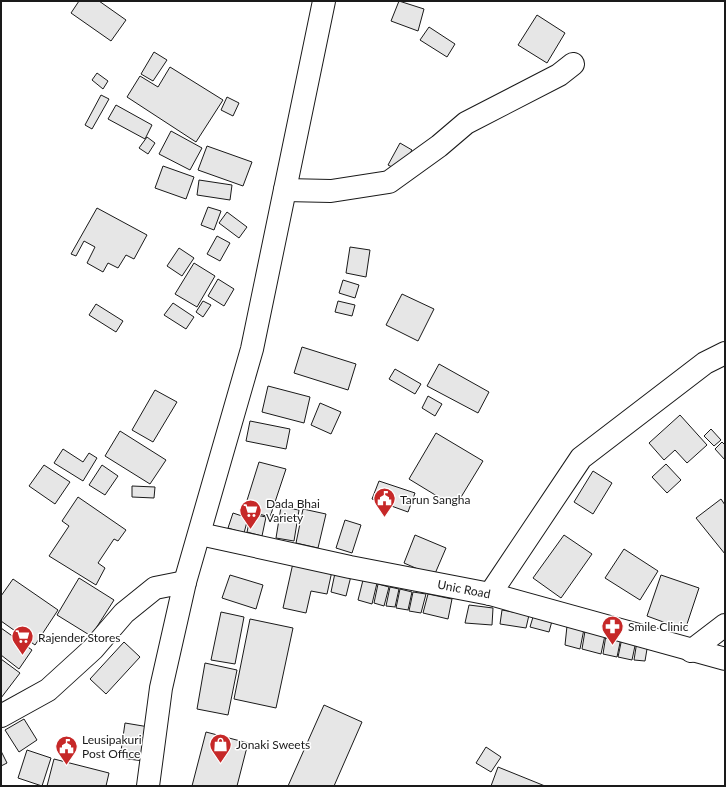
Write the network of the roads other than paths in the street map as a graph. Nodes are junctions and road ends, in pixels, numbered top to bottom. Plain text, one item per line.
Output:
1 (324, 1) edge
2 (573, 64) dead end
3 (285, 190) junction
4 (725, 353) edge
5 (200, 534) junction
6 (185, 582) junction
7 (490, 594) junction
8 (725, 625) edge
9 (691, 651) junction
10 (725, 659) edge
11 (1, 716) edge
12 (148, 786) edge

1 - 3 main road
2 - 3 main road
3 - 5 main road
4 - 7 main road
5 - 6 main road
5 - 7 main road, Unic Road
6 - 11 main road
6 - 12 main road
7 - 9 main road, Unic Road
8 - 9 main road
9 - 10 main road, Unic Road

